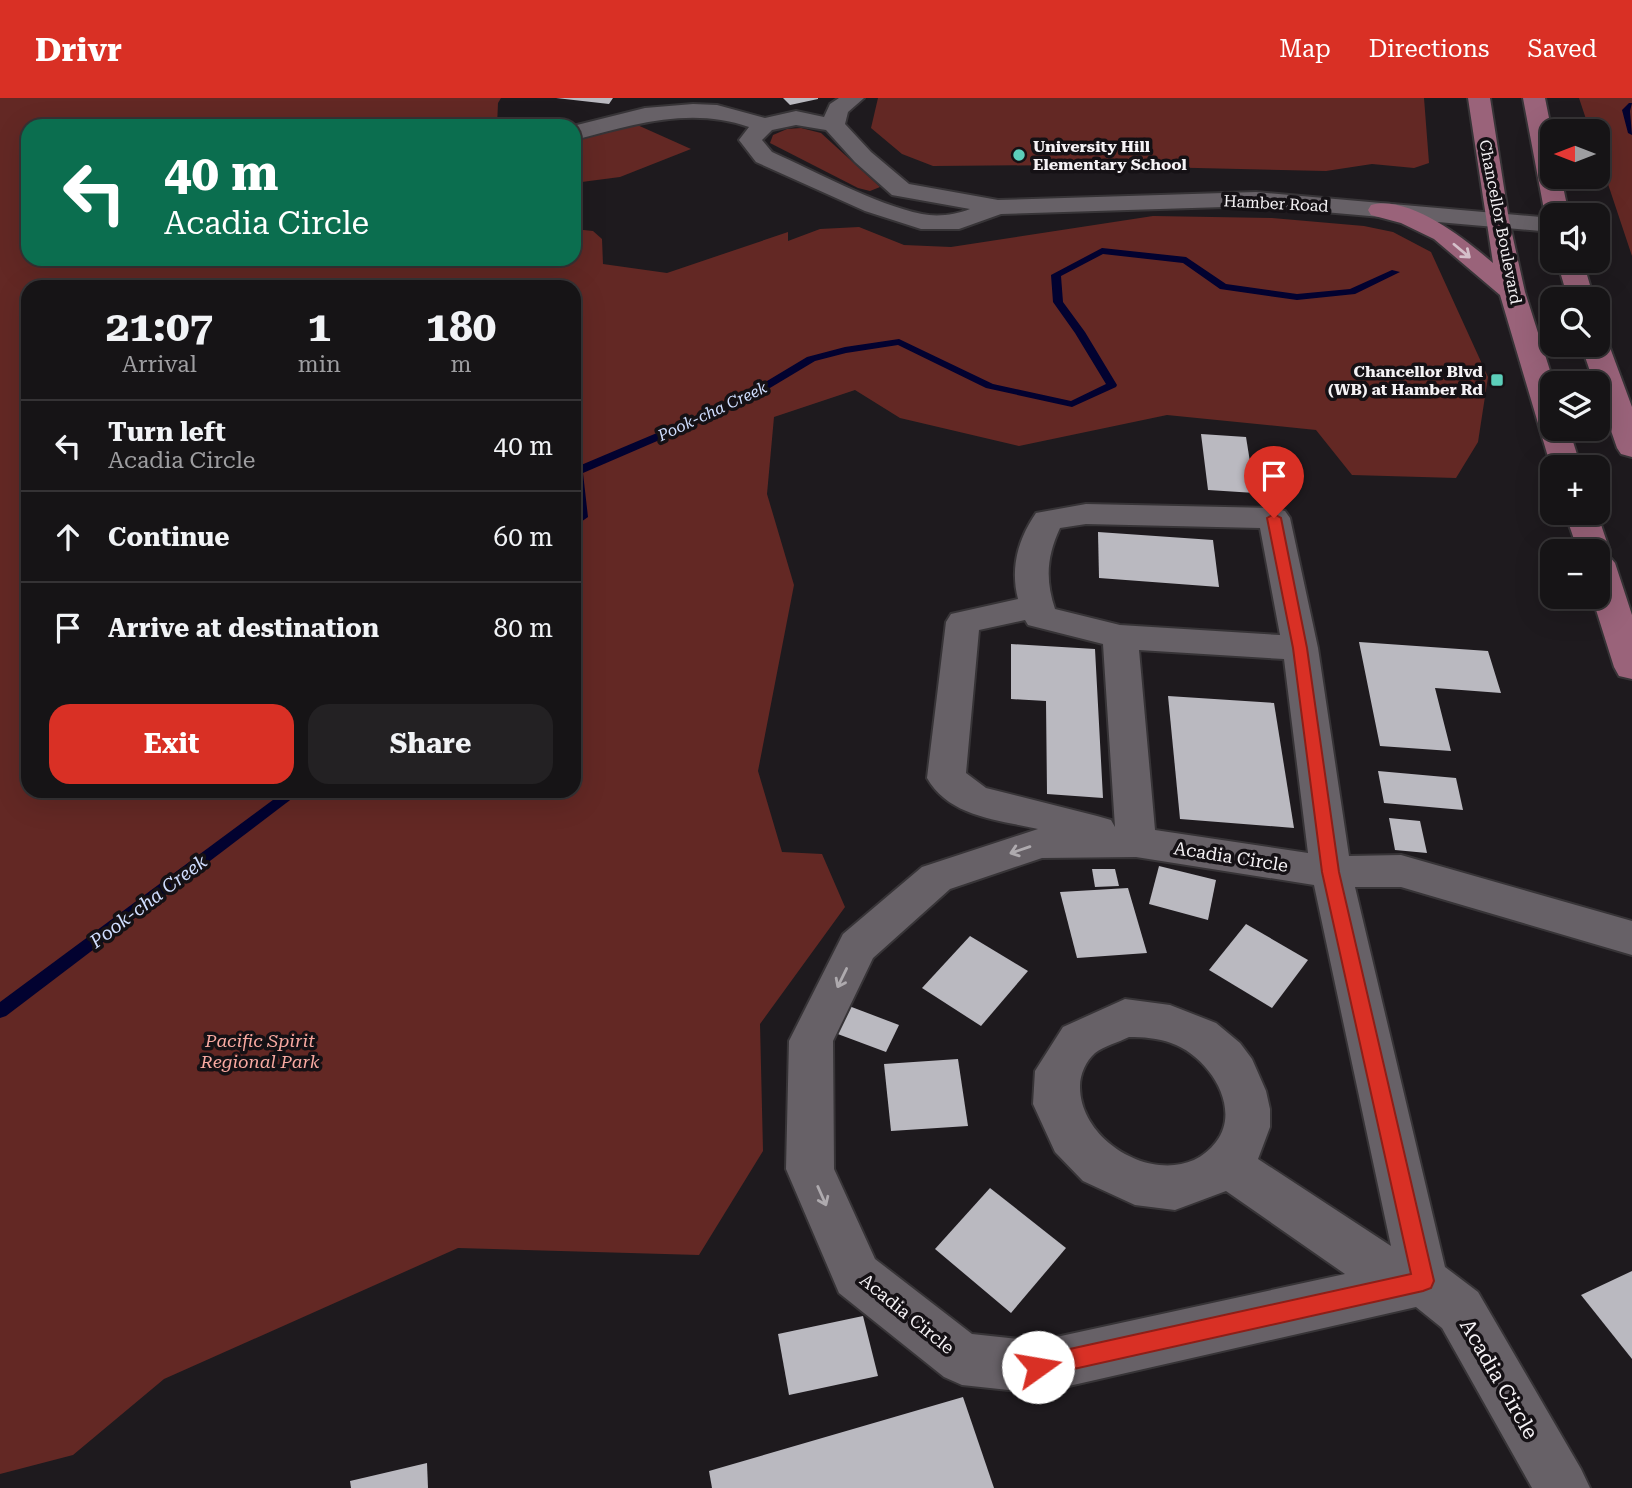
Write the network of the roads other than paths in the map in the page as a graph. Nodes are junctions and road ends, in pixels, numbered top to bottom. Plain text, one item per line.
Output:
1 (853, 98) edge
2 (1479, 98) edge
3 (1534, 98) edge
4 (764, 125) junction
5 (833, 125) junction
6 (581, 131) edge
7 (901, 190) junction
8 (1555, 203) edge
9 (874, 206) junction
10 (998, 207) junction
11 (1380, 211) junction
12 (1497, 220) junction
13 (1540, 224) edge
14 (1512, 292) junction
15 (1599, 357) edge
16 (1540, 384) edge
17 (1632, 447) edge
18 (1610, 600) edge
19 (1036, 607) junction
20 (1120, 637) junction
21 (1300, 648) junction
22 (1632, 667) edge
23 (1136, 842) junction
24 (1331, 872) junction
25 (1632, 938) edge
26 (1228, 1165) dead end
27 (1423, 1281) junction
28 (1562, 1488) edge

1 - 5 street
2 - 12 main road, Chancellor Boulevard
3 - 8 main road
4 - 5 street
4 - 6 street
4 - 9 street, Hamber Road
5 - 7 street
7 - 9 street
7 - 10 street, Hamber Road
9 - 10 street, Hamber Road
10 - 11 street, Hamber Road
11 - 12 street, Hamber Road
11 -> 14 main road
12 - 13 street, Hamber Road
12 - 14 main road, Chancellor Boulevard
14 - 16 main road, Chancellor Boulevard
15 - 17 main road
18 - 22 main road
19 - 20 street
19 - 21 street
19 - 23 street
20 - 21 street
20 - 23 street
21 - 24 street
23 - 24 street, Acadia Circle
23 -> 27 street, Acadia Circle
24 - 25 street, Acadia Circle
24 - 27 street
26 - 27 street, Acadia Circle
27 - 28 street, Acadia Circle

